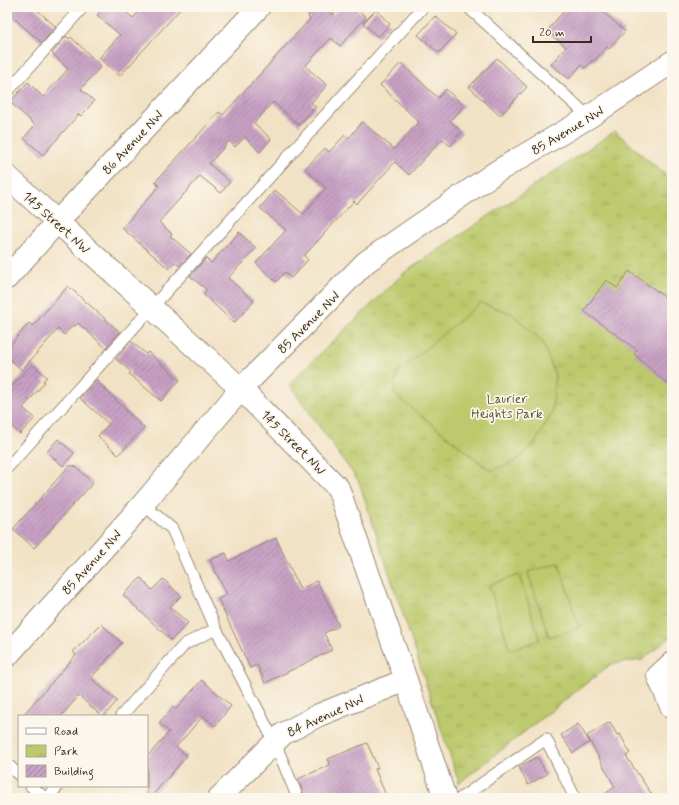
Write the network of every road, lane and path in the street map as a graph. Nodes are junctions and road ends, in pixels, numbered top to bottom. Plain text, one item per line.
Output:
1 (83, 7) edge
2 (259, 7) edge
3 (422, 7) edge
4 (468, 7) edge
5 (672, 62) edge
6 (7, 92) edge
7 (589, 117) junction
8 (7, 176) edge
9 (57, 222) junction
10 (7, 278) edge
11 (151, 307) junction
12 (241, 389) junction
13 (7, 468) edge
14 (143, 504) junction
15 (216, 629) junction
16 (7, 656) edge
17 (665, 670) edge
18 (406, 680) junction
19 (672, 708) edge
20 (122, 715) edge
21 (274, 741) junction
22 (7, 764) edge
23 (18, 774) edge
24 (32, 787) edge
25 (57, 787) edge
26 (46, 798) edge
27 (219, 798) edge
28 (298, 798) edge
29 (445, 798) edge
30 (461, 798) edge
31 (575, 798) edge

1 - 6 lane
2 - 9 street, 86 Avenue NW
3 - 11 lane
4 - 7 lane
5 - 7 street, 85 Avenue NW
7 - 12 street, 85 Avenue NW
8 - 9 street, 145 Street NW
9 - 10 street, 86 Avenue NW
9 - 11 street, 145 Street NW
11 - 12 street, 145 Street NW
11 - 13 lane
12 - 14 street, 85 Avenue NW
12 - 18 street, 145 Street NW
14 - 15 lane
14 - 16 street, 85 Avenue NW
15 - 20 lane
15 - 21 lane
17 - 19 street
18 - 21 street, 84 Avenue NW
18 - 29 street, 145 Street NW
21 - 27 street, 84 Avenue NW
21 - 28 lane
22 - 23 lane
24 - 26 lane
25 - 26 lane
30 - 31 lane

